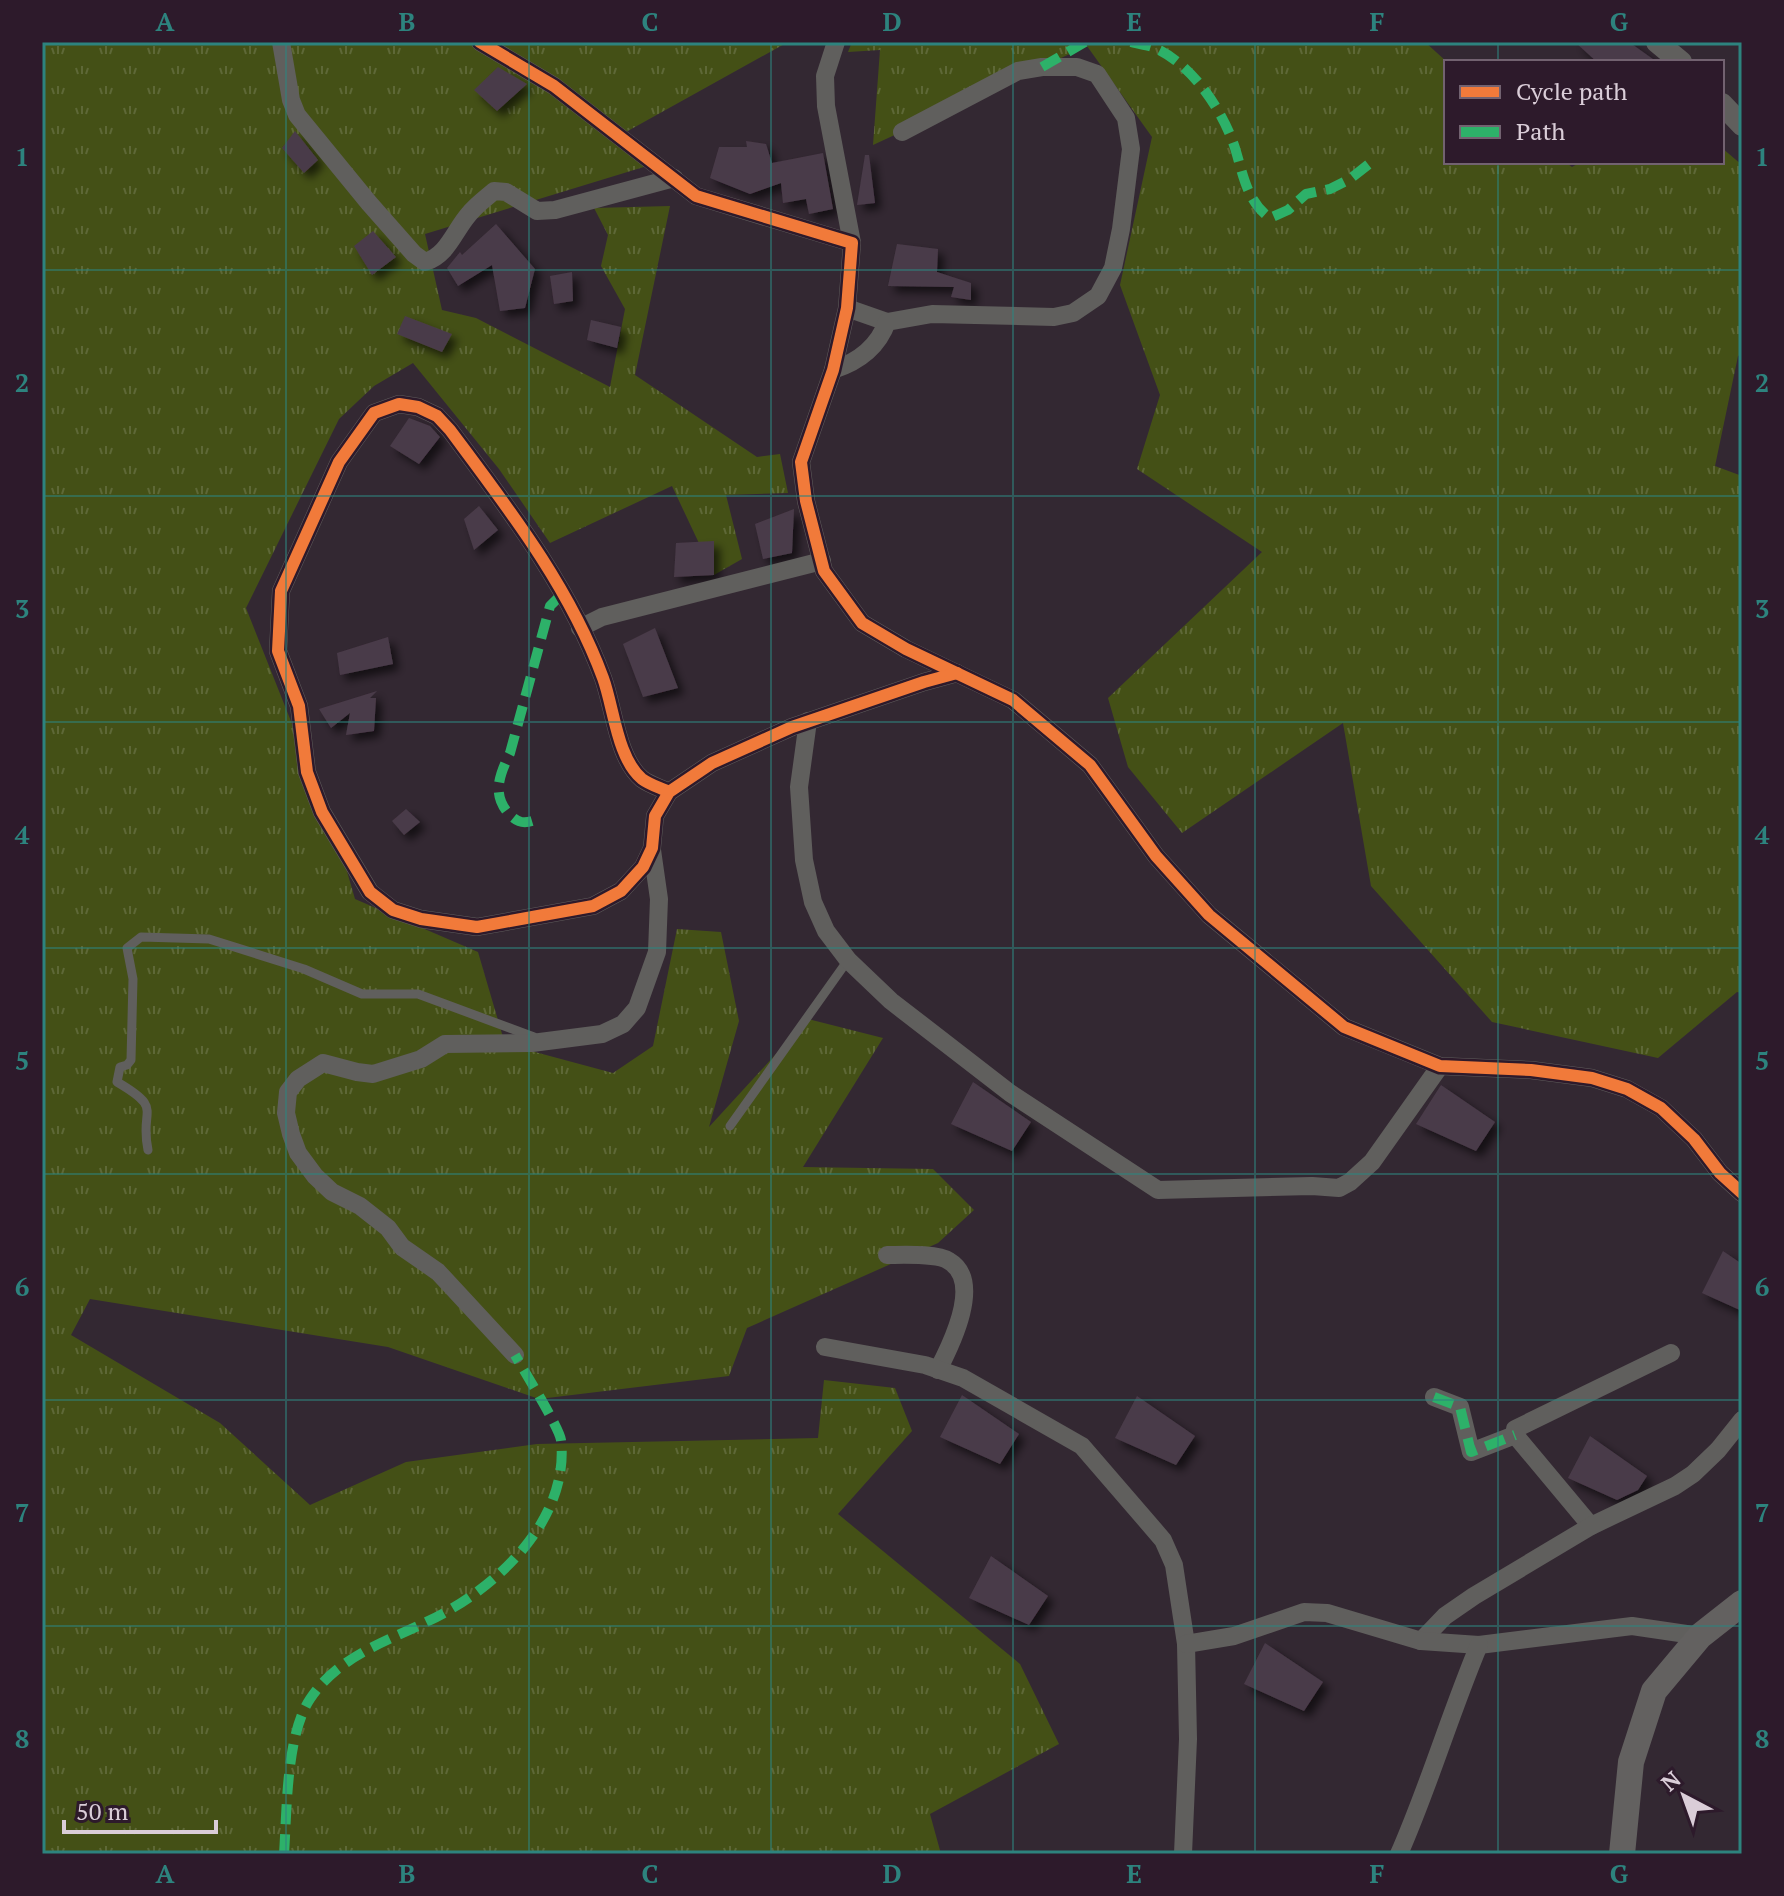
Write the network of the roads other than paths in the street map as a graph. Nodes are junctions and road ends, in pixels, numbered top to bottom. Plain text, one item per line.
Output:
1 (281, 42) edge
2 (480, 42) edge
3 (836, 42) edge
4 (1657, 42) edge
5 (1679, 60) edge
6 (1724, 106) edge
7 (1742, 125) edge
8 (902, 132) dead end
9 (674, 178) junction
10 (852, 243) junction
11 (847, 308) junction
12 (887, 322) junction
13 (833, 370) junction
14 (822, 561) junction
15 (580, 628) junction
16 (957, 673) junction
17 (808, 721) junction
18 (669, 792) junction
19 (652, 848) junction
20 (848, 960) junction
21 (545, 1042) junction
22 (1440, 1066) junction
23 (730, 1126) dead end
24 (148, 1150) dead end
25 (1742, 1193) edge
26 (887, 1255) dead end
27 (825, 1347) dead end
28 (1671, 1353) dead end
29 (515, 1355) dead end
30 (938, 1370) junction
31 (1434, 1397) dead end
32 (1742, 1420) edge
33 (1515, 1435) junction
34 (1591, 1526) junction
35 (1742, 1603) edge
36 (1700, 1636) junction
37 (1421, 1641) junction
38 (1186, 1644) junction
39 (1479, 1645) junction
40 (1183, 1854) edge
41 (1399, 1854) edge
42 (1622, 1854) edge

1 - 9 street
2 - 9 street
3 - 10 street
4 - 5 street
6 - 7 street
8 - 12 street
9 - 10 street
10 - 11 street
11 - 12 street
11 - 13 street
12 - 13 street
13 - 14 street
14 - 15 street
14 - 16 street
15 - 18 street
15 - 19 street
16 - 17 street
16 - 22 street
17 - 18 street
17 - 20 street
18 - 19 street
19 - 21 street
20 - 22 street
20 - 23 lane
21 - 24 lane
21 - 29 street
22 - 25 street
26 - 30 street
27 - 30 street
28 - 33 street
30 - 38 street
31 - 33 street
32 - 34 street
33 - 34 street
34 - 37 street
35 - 36 main road
36 - 39 street
36 - 42 main road
37 - 38 street
37 - 39 street
38 - 40 street
39 - 41 street

